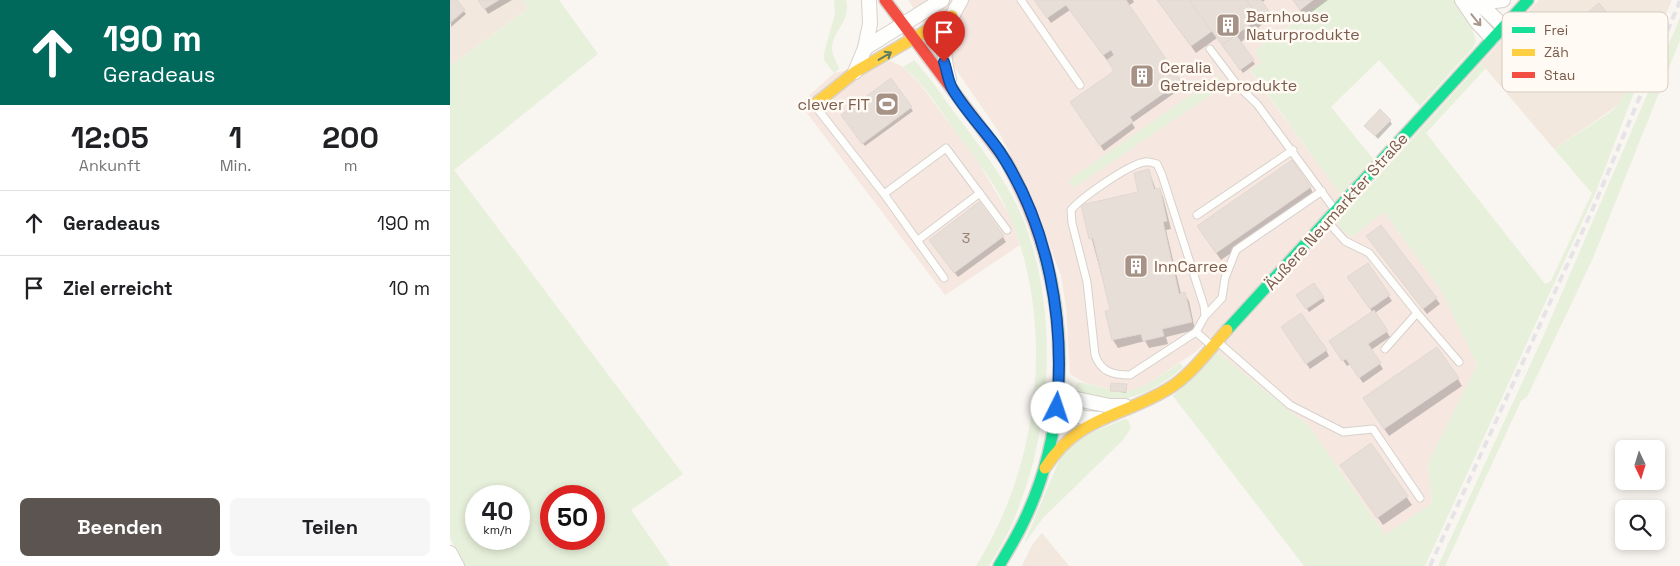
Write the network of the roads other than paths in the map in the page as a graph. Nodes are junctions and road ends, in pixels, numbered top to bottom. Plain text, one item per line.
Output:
1 (869, 0) edge
2 (885, 0) edge
3 (942, 0) edge
4 (961, 0) edge
5 (1022, 0) edge
6 (1462, 0) edge
7 (1503, 0) edge
8 (1528, 0) edge
9 (1478, 1) edge
10 (1516, 12) edge
11 (952, 16) junction
12 (903, 24) junction
13 (1502, 25) edge
14 (1502, 27) edge
15 (913, 37) junction
16 (1492, 38) junction
17 (865, 48) junction
18 (1210, 49) dead end
19 (854, 72) junction
20 (1080, 84) dead end
21 (951, 87) junction
22 (814, 105) joint
23 (1293, 150) junction
24 (1322, 191) junction
25 (980, 193) junction
26 (884, 194) junction
27 (1336, 212) junction
28 (1198, 215) dead end
29 (1328, 222) junction
30 (1007, 230) dead end
31 (918, 240) junction
32 (944, 278) dead end
33 (1416, 313) junction
34 (1205, 316) junction
35 (1196, 332) junction
36 (1213, 343) junction
37 (1385, 349) dead end
38 (1459, 362) dead end
39 (1058, 402) junction
40 (1131, 406) junction
41 (1102, 419) junction
42 (1045, 468) junction
43 (1420, 498) dead end
44 (450, 553) edge
45 (457, 566) edge
46 (999, 566) edge

1 - 17 street
2 - 12 street
3 - 12 street
4 - 11 street
5 - 20 lane
6 -> 16 street
7 - 9 street
8 - 10 street, Äußere Neumarkter Straße
9 - 13 street
11 - 15 street
11 - 21 street
12 - 15 street
12 - 17 street
14 - 16 street, Äußere Neumarkter Straße
19 -> 15 street
15 - 21 street
16 - 27 street, Äußere Neumarkter Straße
17 - 19 street
18 - 23 lane
19 - 22 street
21 - 39 street
22 - 26 lane
23 - 24 lane
23 - 28 lane
24 - 27 lane
24 - 34 lane
25 - 26 lane
25 - 30 lane
25 - 31 lane
26 - 31 lane
27 - 29 street, Äußere Neumarkter Straße
29 - 33 lane
29 - 36 street, Äußere Neumarkter Straße
31 - 32 lane
33 - 37 lane
33 - 38 lane
34 - 35 lane
34 - 35 lane
35 - 36 lane
36 - 40 street, Äußere Neumarkter Straße
36 - 43 lane
39 - 40 street, Äußere Neumarkter Straße
39 - 41 street
39 - 42 street, Äußere Neumarkter Straße
40 - 41 street, Äußere Neumarkter Straße
41 - 42 street, Äußere Neumarkter Straße
42 - 46 street, Äußere Neumarkter Straße
44 - 45 street

